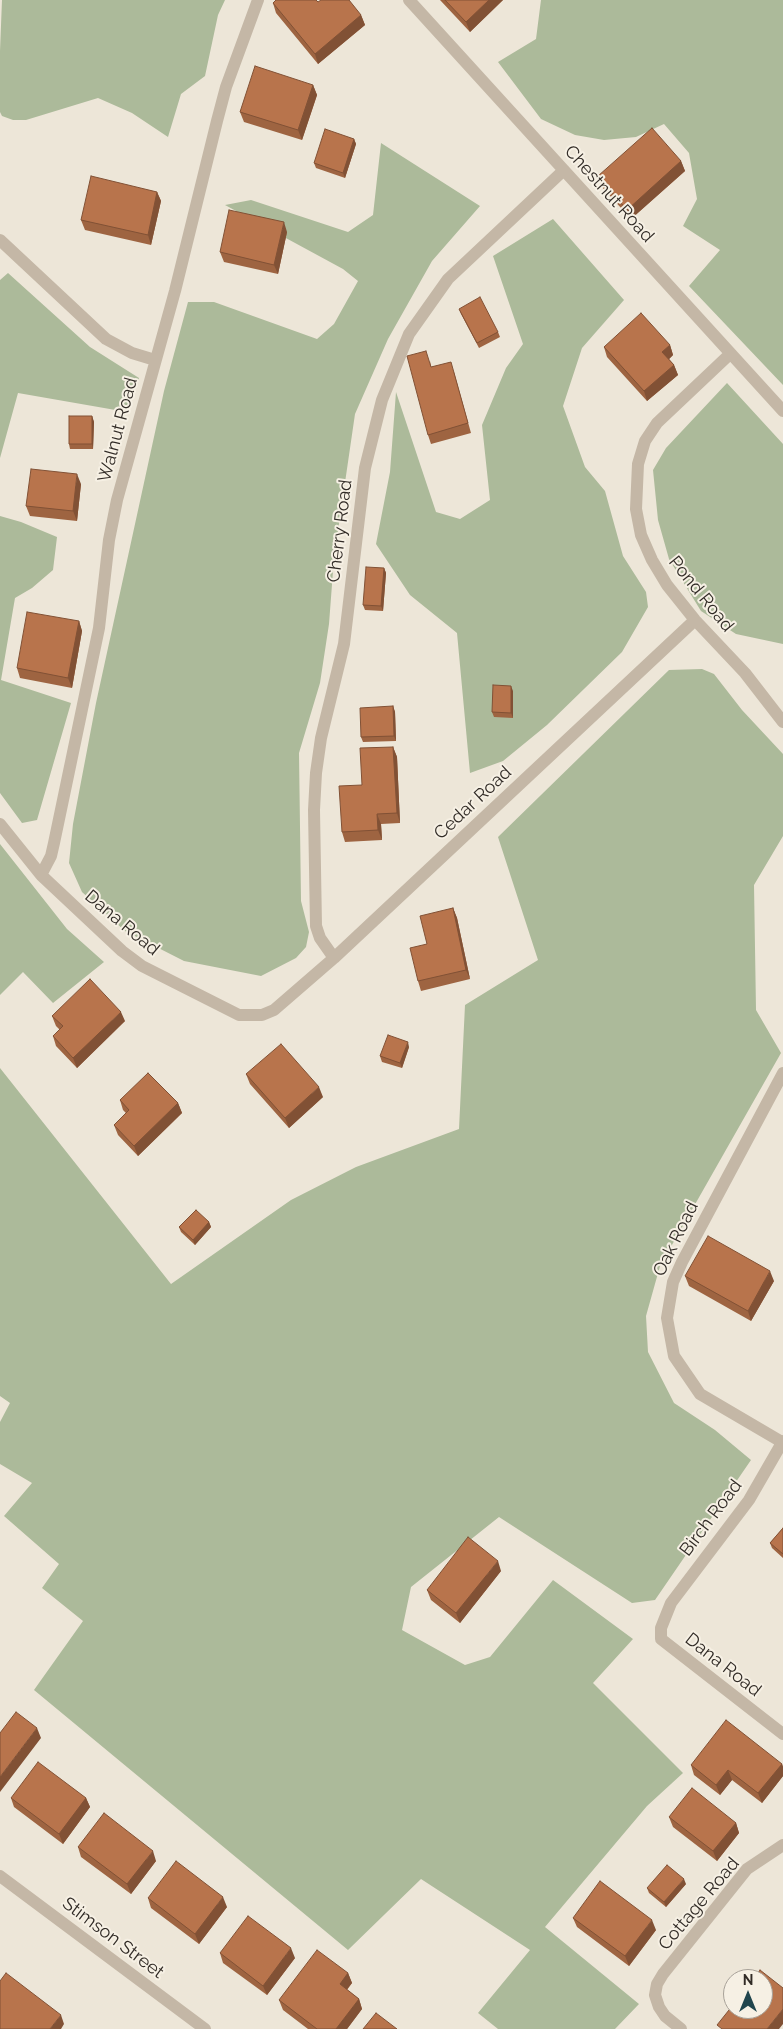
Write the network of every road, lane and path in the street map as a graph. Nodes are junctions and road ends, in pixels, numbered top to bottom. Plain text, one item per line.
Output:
1 (258, 0) edge
2 (409, 0) edge
3 (564, 170) junction
4 (0, 240) edge
5 (730, 354) junction
6 (155, 360) junction
7 (783, 412) edge
8 (695, 620) junction
9 (783, 722) edge
10 (0, 824) edge
11 (41, 875) junction
12 (334, 958) junction
13 (274, 1010) joint
14 (783, 1073) edge
15 (783, 1442) edge
16 (664, 1614) joint
17 (783, 1734) edge
18 (783, 1845) edge
19 (0, 1876) edge
20 (205, 2029) edge
21 (681, 2029) edge

1 - 6 street, Walnut Road
2 - 3 street, Chestnut Road
3 - 5 street, Chestnut Road
3 - 12 street, Cherry Road
4 - 6 street
5 - 7 street, Chestnut Road
5 - 8 street, Pond Road
6 - 11 street, Walnut Road
8 - 9 street, Pond Road
8 - 12 street, Cedar Road
10 - 11 street, Dana Road
11 - 13 street, Dana Road
12 - 13 street, Cedar Road
14 - 15 street, Oak Road
15 - 16 street, Birch Road
16 - 17 street, Dana Road
18 - 21 street, Cottage Road
19 - 20 street, Stimson Street

